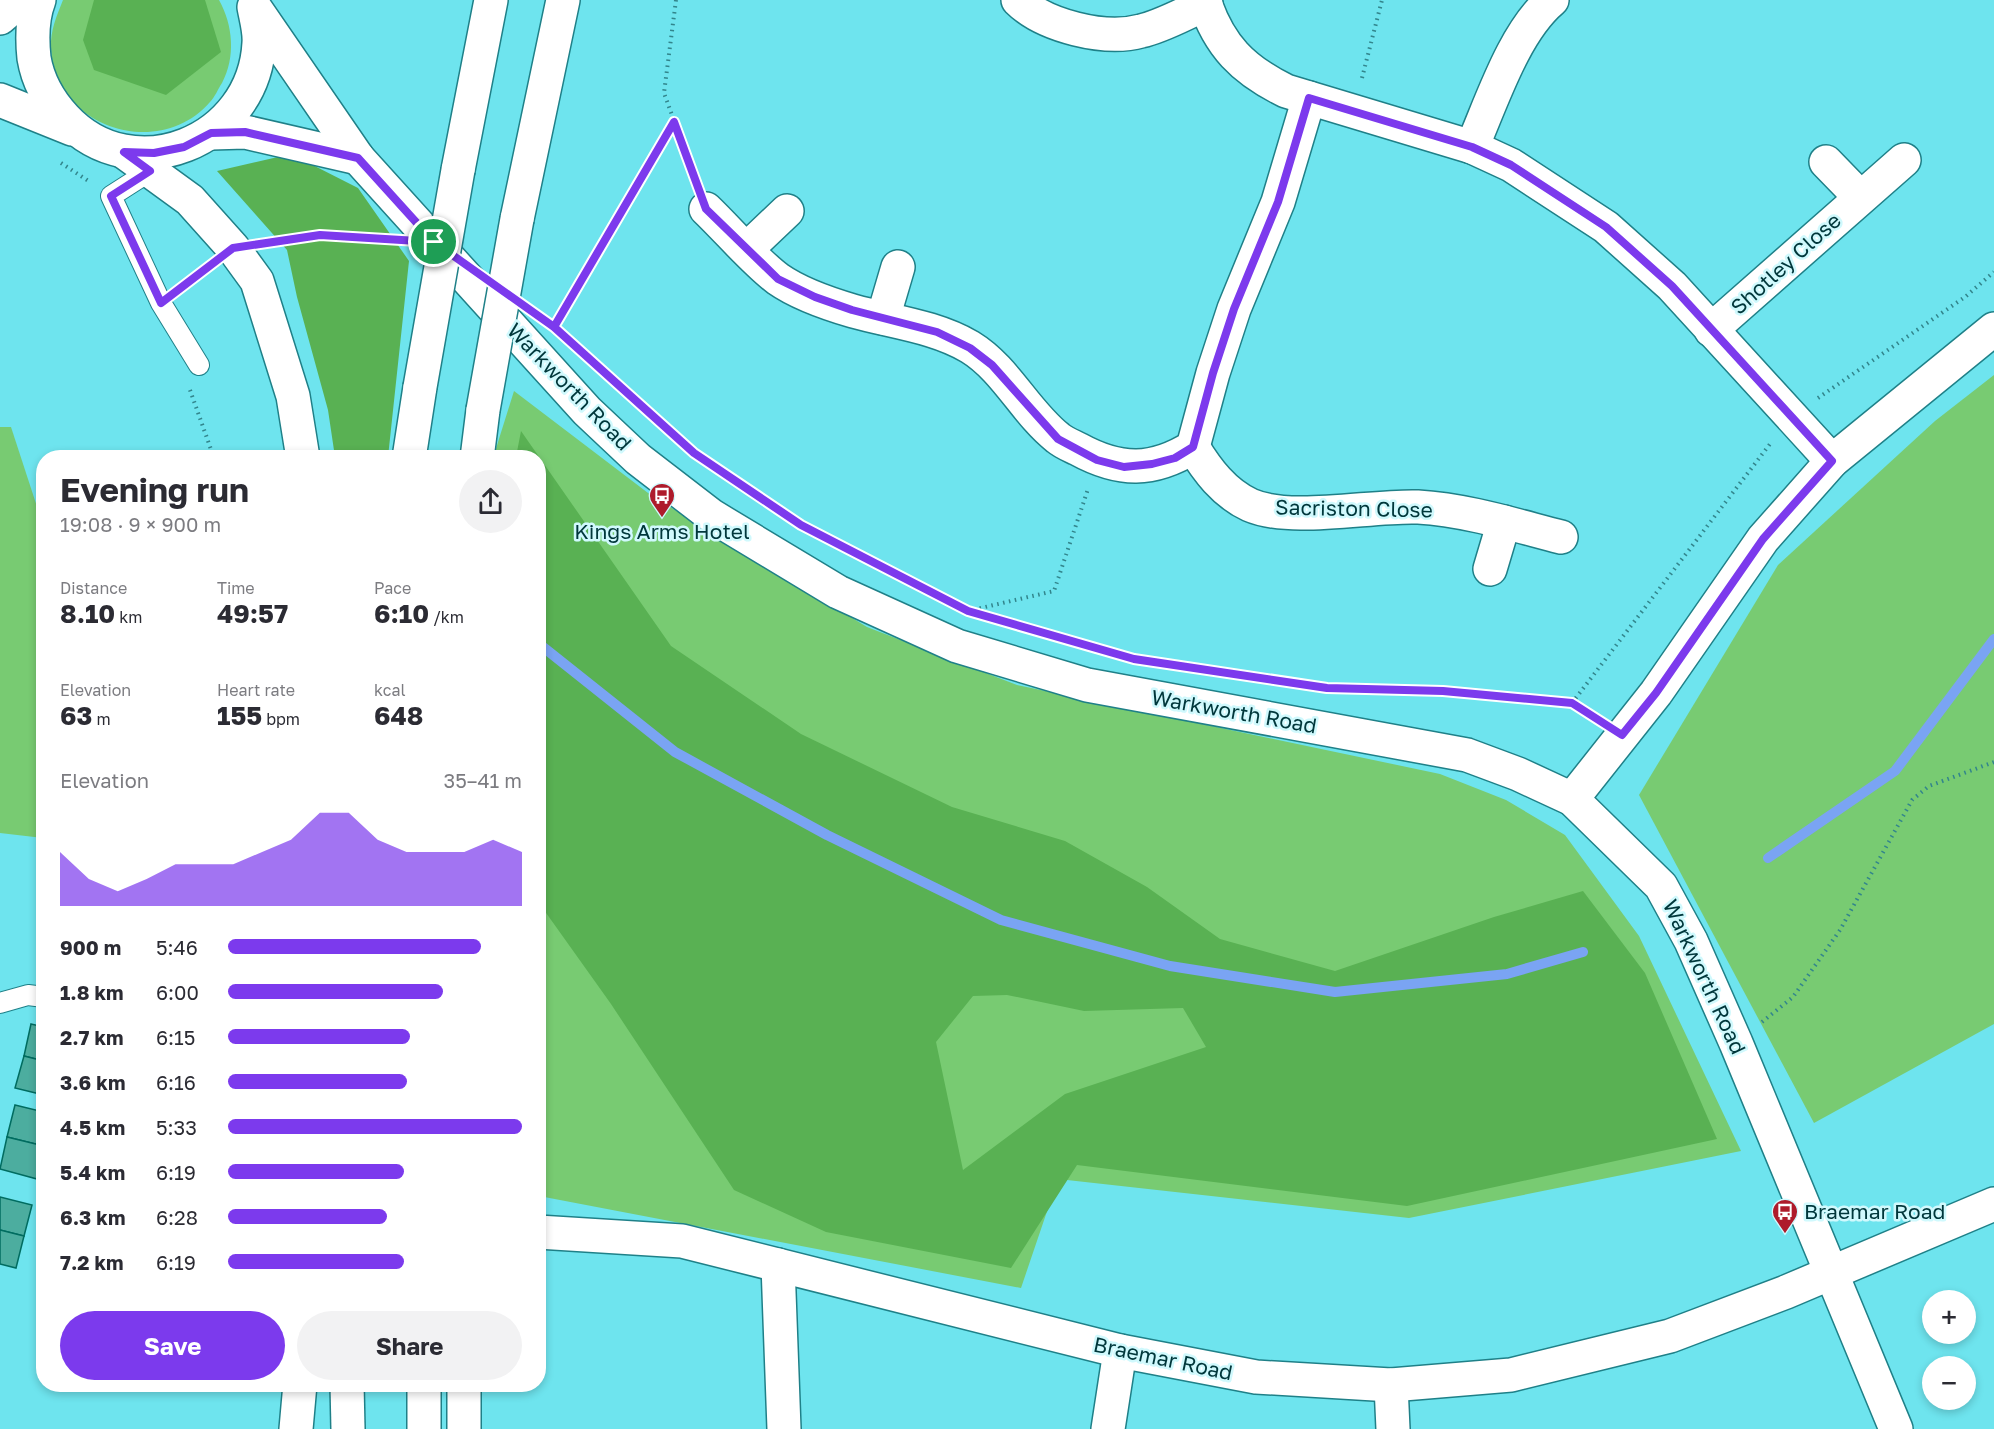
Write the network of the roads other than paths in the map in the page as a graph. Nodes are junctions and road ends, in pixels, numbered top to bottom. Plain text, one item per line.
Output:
1 (21, 0) edge
2 (39, 0) edge
3 (491, 0) edge
4 (563, 0) edge
5 (1018, 0) edge
6 (1552, 0) edge
7 (1205, 2) edge
8 (253, 4) edge
9 (0, 18) edge
10 (1309, 98) junction
11 (0, 100) edge
12 (76, 131) junction
13 (211, 133) junction
14 (1472, 147) junction
15 (124, 152) junction
16 (358, 158) junction
17 (1904, 160) dead end
18 (1826, 162) dead end
19 (150, 171) junction
20 (1860, 197) junction
21 (706, 209) road end
22 (787, 211) dead end
23 (747, 249) junction
24 (898, 267) dead end
25 (883, 318) junction
26 (1994, 329) edge
27 (1711, 330) junction
28 (199, 365) dead end
29 (1193, 447) junction
30 (302, 450) edge
31 (410, 450) edge
32 (478, 450) edge
33 (1832, 461) junction
34 (1504, 522) junction
35 (1561, 537) dead end
36 (1490, 569) dead end
37 (1572, 799) junction
38 (36, 996) edge
39 (0, 1004) edge
40 (1994, 1204) edge
41 (546, 1232) edge
42 (778, 1265) junction
43 (1832, 1273) junction
44 (1120, 1352) junction
45 (1391, 1385) junction
46 (299, 1392) edge
47 (347, 1392) edge
48 (424, 1392) edge
49 (464, 1392) edge
50 (297, 1429) edge
51 (348, 1429) edge
52 (424, 1429) edge
53 (464, 1429) edge
54 (784, 1429) edge
55 (1108, 1429) edge
56 (1393, 1429) edge
57 (1896, 1429) edge

1 - 9 street
2 - 12 street
3 - 31 street, bridge
4 - 32 street, bridge
5 - 7 street
6 - 14 street
7 - 10 street
8 - 13 street
8 - 16 street, Warkworth Road
10 - 14 street
10 - 29 street
11 - 12 street
12 - 15 street
13 - 15 street
13 - 16 street
14 - 27 street
15 - 19 street
16 - 37 street, Warkworth Road
17 - 20 street, Shotley Close
18 - 20 street, Shotley Close
19 - 28 lane
19 - 30 street
20 - 27 street, Shotley Close
21 - 23 street
22 - 23 street
23 - 25 street
24 - 25 street
25 - 29 street
26 - 33 street
27 - 33 street
29 - 34 street, Sacriston Close
33 - 37 street
34 - 35 street, Sacriston Close
34 - 36 street
37 - 43 street, Warkworth Road
38 - 39 lane
40 - 43 street
41 - 42 street, Braemar Road
42 - 44 street, Braemar Road
42 - 54 street
43 - 45 street, Braemar Road
43 - 57 street, Warkworth Road
44 - 45 street, Braemar Road
44 - 55 street
45 - 56 street
46 - 50 street
47 - 51 street
48 - 52 street
49 - 53 street

